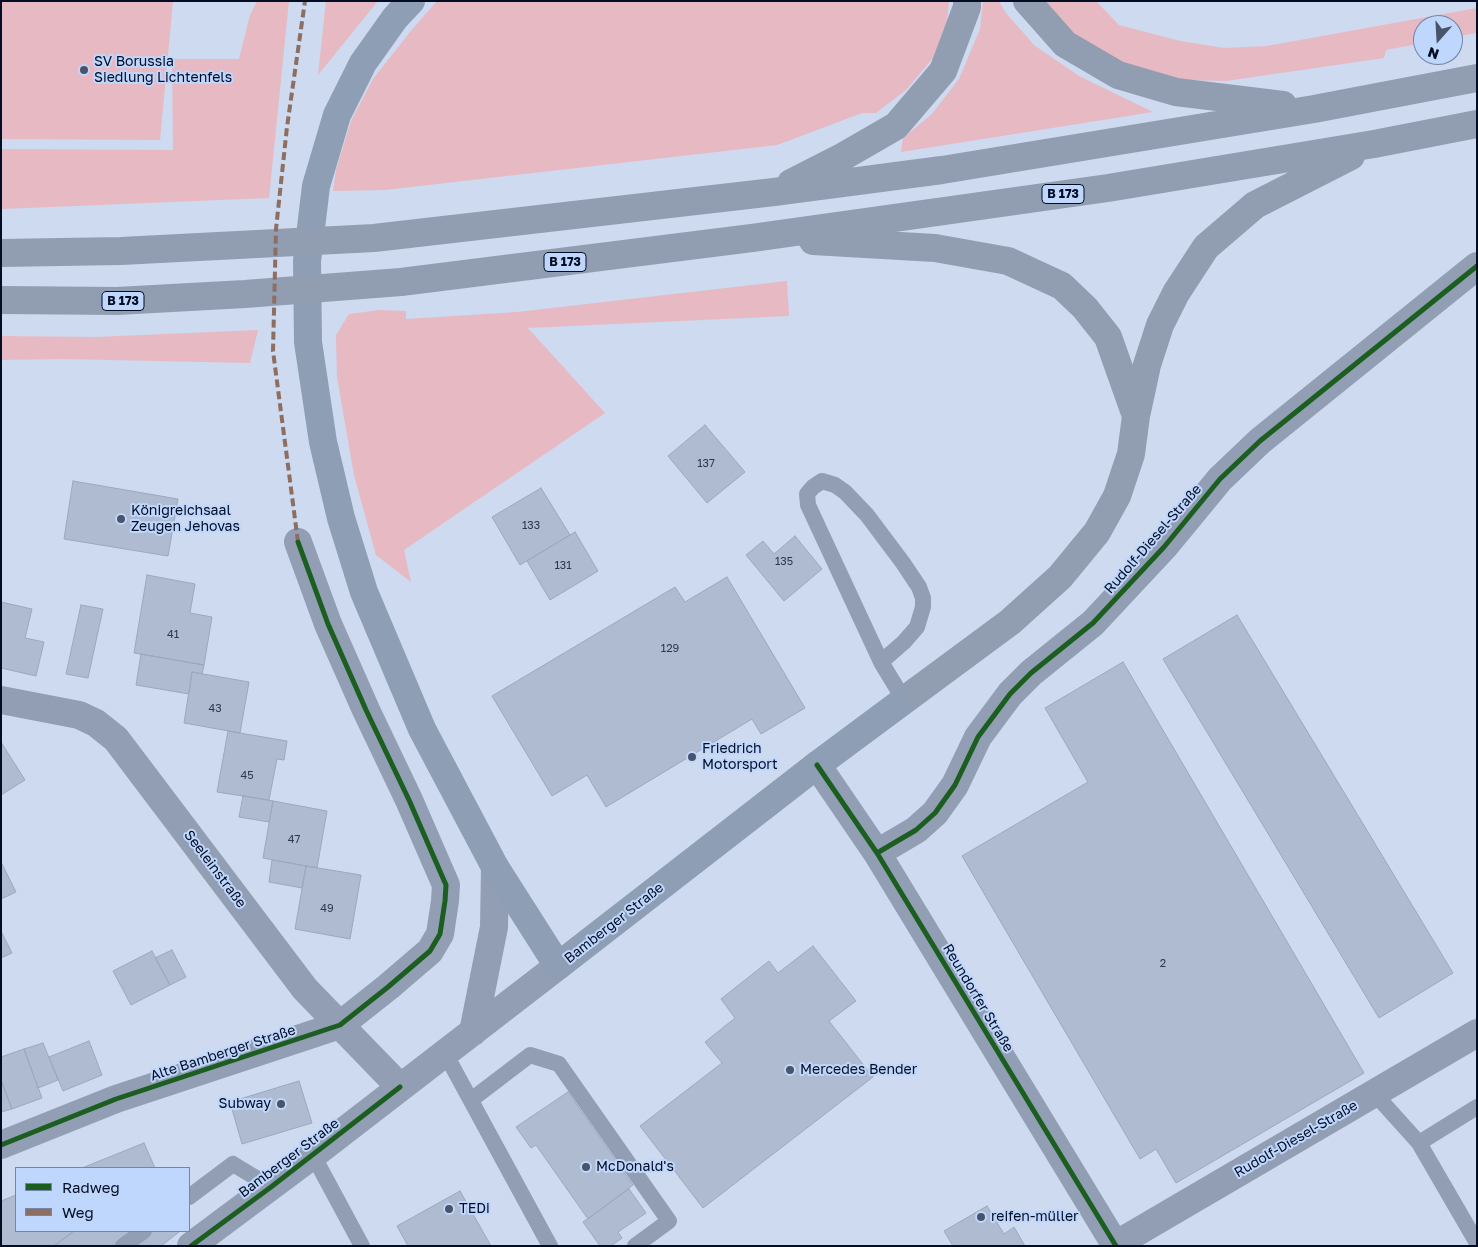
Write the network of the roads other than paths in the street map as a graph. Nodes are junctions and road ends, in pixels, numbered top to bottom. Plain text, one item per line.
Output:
1 (411, 1) edge
2 (967, 1) edge
3 (1027, 1) edge
4 (1477, 78) edge
5 (1314, 108) junction
6 (1477, 124) edge
7 (1374, 144) junction
8 (774, 192) junction
9 (752, 238) junction
10 (1, 253) edge
11 (1477, 266) edge
12 (1, 300) edge
13 (1136, 416) junction
14 (298, 542) dead end
15 (881, 662) junction
16 (911, 695) junction
17 (1, 700) edge
18 (817, 765) junction
19 (877, 853) junction
20 (496, 868) junction
21 (558, 966) junction
22 (340, 1025) junction
23 (473, 1032) junction
24 (1477, 1033) edge
25 (445, 1053) junction
26 (400, 1088) junction
27 (1374, 1094) junction
28 (471, 1100) junction
29 (1477, 1107) edge
30 (1419, 1143) junction
31 (1, 1145) edge
32 (313, 1155) junction
33 (271, 1187) junction
34 (190, 1196) edge
35 (143, 1232) edge
36 (1477, 1244) edge
37 (1116, 1245) edge
38 (124, 1246) edge
39 (191, 1246) edge
40 (362, 1246) edge
41 (550, 1246) edge
42 (635, 1246) edge

1 - 20 main road
2 - 8 highway
3 - 5 highway
4 - 5 highway
5 - 8 highway
6 - 7 highway, B 173
7 - 9 highway, B 173
7 - 13 highway
8 - 10 highway
9 - 12 highway, B 173
9 - 13 highway
11 - 19 street, Rudolf-Diesel-Straße
13 - 16 highway
14 - 22 street, Alte Bamberger Straße
15 - 15 lane
15 - 16 lane
16 - 18 main road, Bamberger Straße
17 - 22 street, Seeleinstraße
18 - 19 street, Reundorfer Straße
18 - 21 main road, Bamberger Straße
19 - 37 street, Reundorfer Straße
20 - 21 main road
20 - 23 street
21 - 23 street, Bamberger Straße
22 - 26 street, Seeleinstraße
22 - 31 street, Alte Bamberger Straße
23 - 25 street, Bamberger Straße
24 - 27 street, Rudolf-Diesel-Straße
25 - 26 street, Bamberger Straße
25 - 28 lane
26 - 32 street, Bamberger Straße
27 - 30 lane
27 - 37 street, Rudolf-Diesel-Straße
28 - 41 lane
28 - 42 lane
29 - 30 lane
30 - 36 lane
32 - 33 street, Bamberger Straße
32 - 40 lane
33 - 34 lane
33 - 39 street, Bamberger Straße
35 - 38 lane

